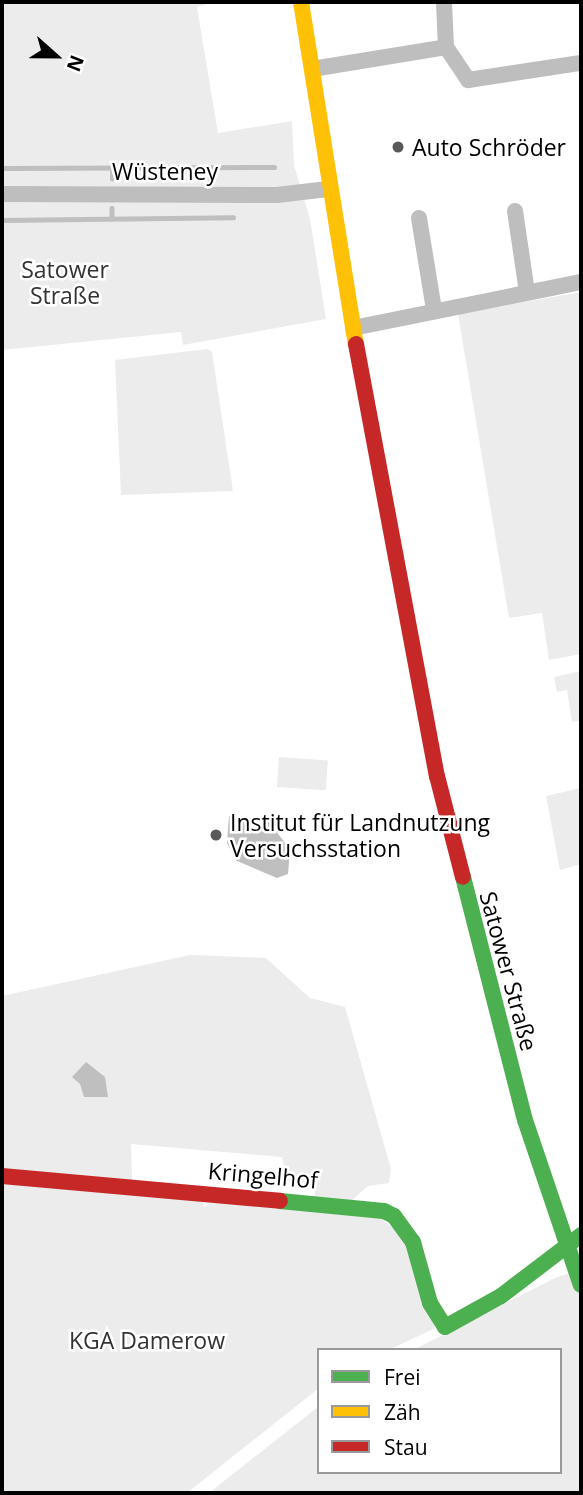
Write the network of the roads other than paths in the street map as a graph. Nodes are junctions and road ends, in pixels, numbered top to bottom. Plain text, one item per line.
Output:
1 (301, 2) edge
2 (444, 2) edge
3 (446, 47) junction
4 (581, 63) edge
5 (312, 69) junction
6 (328, 189) junction
7 (2, 194) edge
8 (515, 211) dead end
9 (419, 218) dead end
10 (581, 282) edge
11 (527, 292) junction
12 (434, 310) junction
13 (353, 328) junction
14 (2, 1176) edge
15 (575, 1240) edge
16 (581, 1285) edge

1 - 5 main road, Satower Straße
2 - 3 street
3 - 4 street
3 - 5 street
5 - 6 main road, Satower Straße
6 - 7 street, Wüsteney
6 - 13 main road, Satower Straße
8 - 11 street
9 - 12 street
10 - 11 street
11 - 12 street
12 - 13 street
13 - 15 main road, Satower Straße
14 - 15 main road, Kringelhof
15 - 16 main road, Satower Straße

